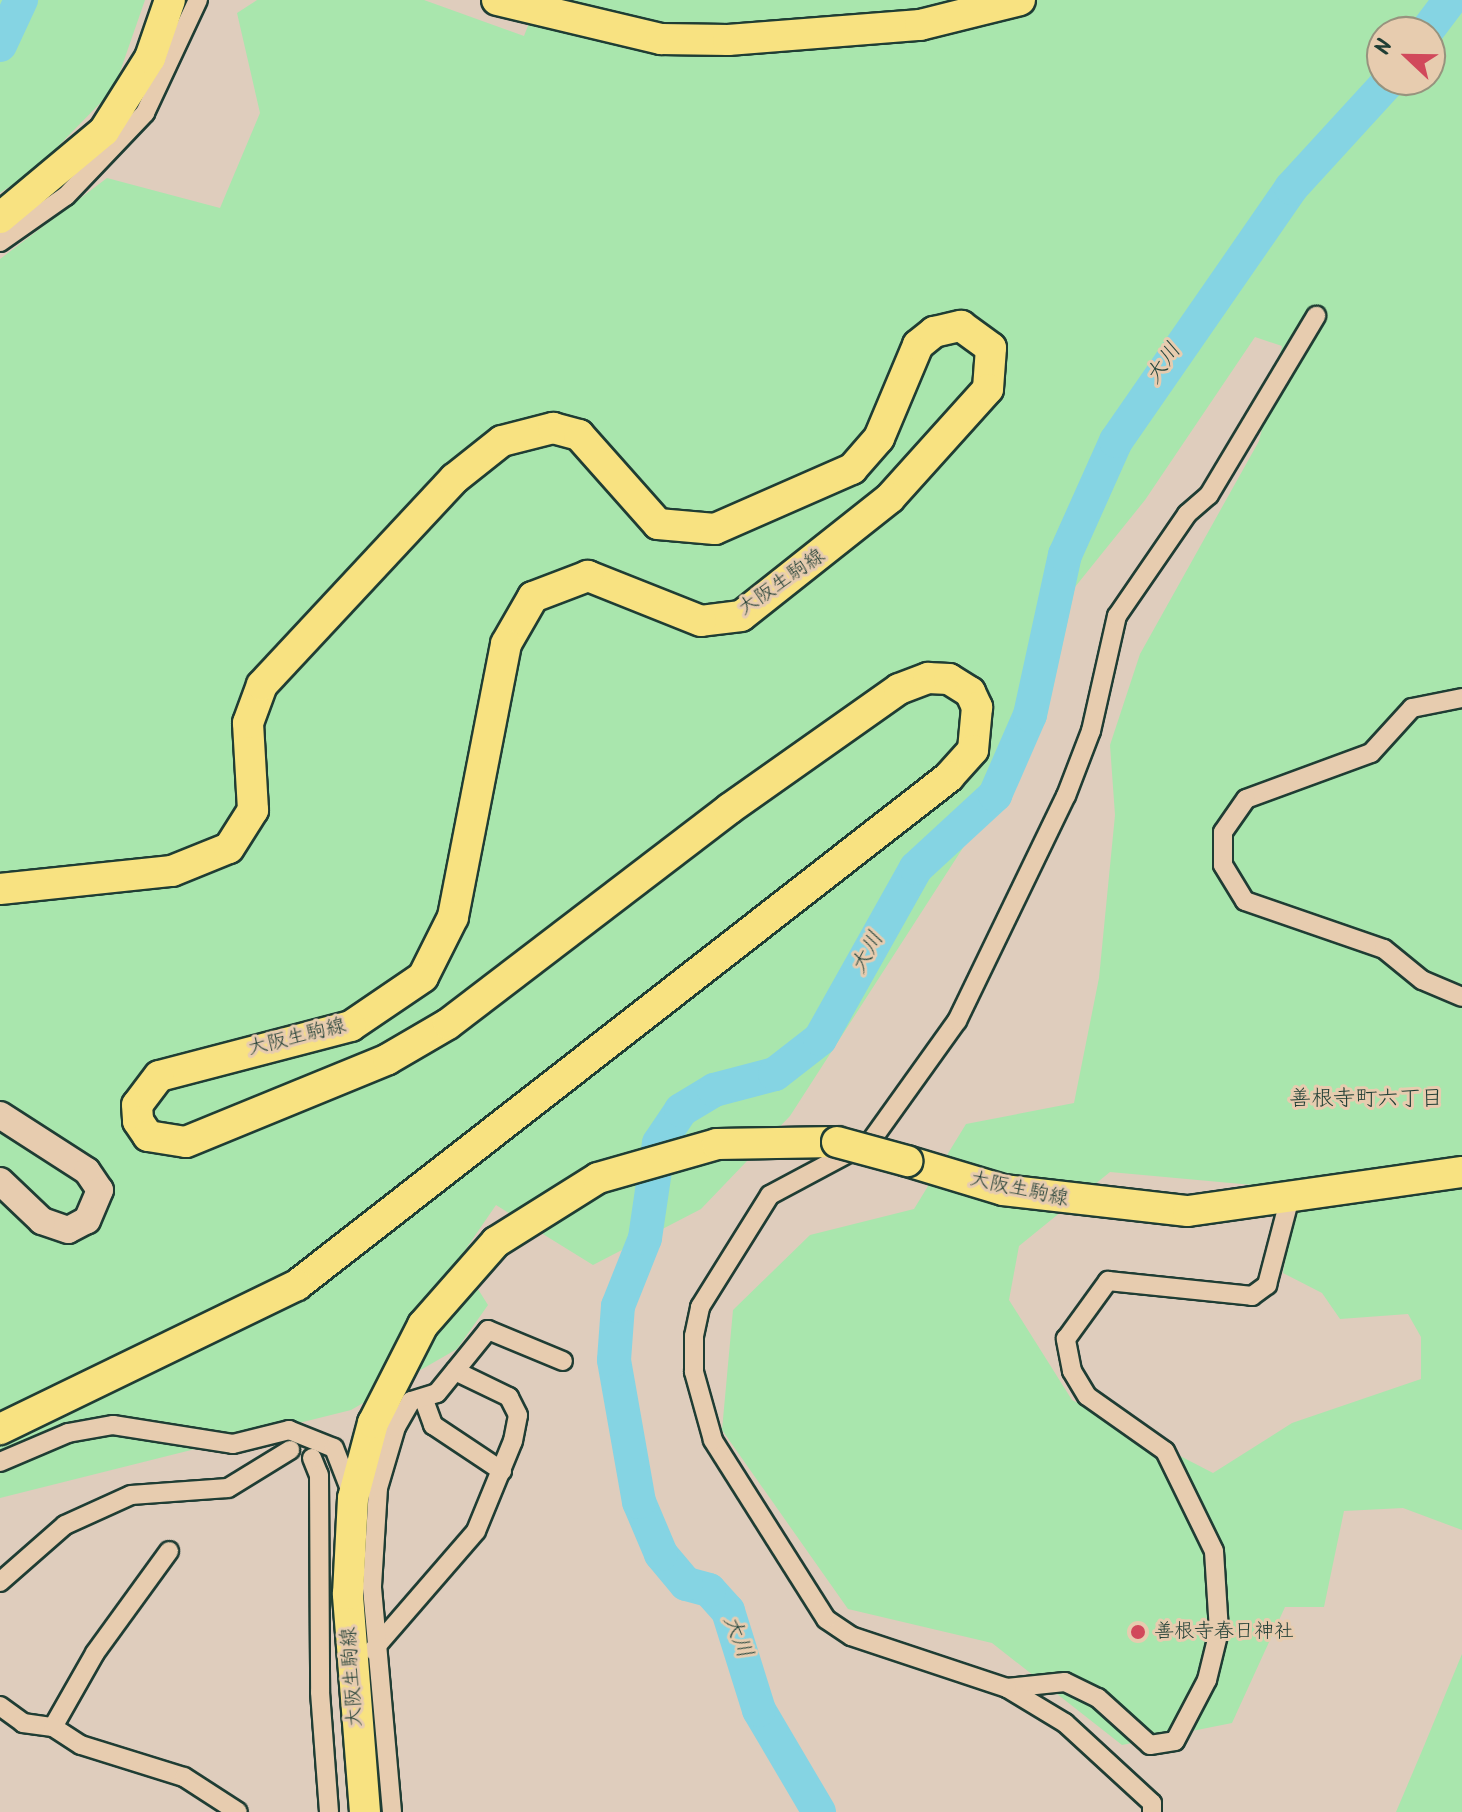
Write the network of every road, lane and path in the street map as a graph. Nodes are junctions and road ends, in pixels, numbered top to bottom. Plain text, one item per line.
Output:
1 (170, 0) edge
2 (198, 0) edge
3 (497, 0) edge
4 (1020, 0) edge
5 (0, 218) edge
6 (0, 242) edge
7 (1316, 316) dead end
8 (1462, 698) edge
9 (0, 889) edge
10 (1462, 997) edge
11 (0, 1115) edge
12 (1462, 1172) edge
13 (0, 1181) edge
14 (1289, 1201) junction
15 (563, 1361) dead end
16 (455, 1371) junction
17 (424, 1400) junction
18 (0, 1429) edge
19 (290, 1450) dead end
20 (312, 1458) dead end
21 (0, 1462) edge
22 (502, 1471) junction
23 (353, 1498) junction
24 (169, 1551) dead end
25 (0, 1582) edge
26 (372, 1651) junction
27 (339, 1665) dead end
28 (320, 1674) junction
29 (1007, 1688) junction
30 (0, 1706) edge
31 (53, 1727) junction
32 (238, 1812) edge
33 (329, 1812) edge
34 (365, 1812) edge
35 (392, 1812) edge
36 (1152, 1812) edge

1 - 5 main road
2 - 6 street
3 - 4 main road
7 - 29 street
8 - 10 street
9 - 18 main road, 大阪生駒線
11 - 13 main road
12 - 14 main road, 大阪生駒線
14 - 23 main road, 大阪生駒線, bridge
14 - 29 street
15 - 16 street
16 - 17 street
16 - 22 street
17 - 22 street
17 - 26 street
19 - 25 street
20 - 28 street
21 - 23 street
22 - 26 street
23 - 34 main road, 大阪生駒線
24 - 31 street
26 - 35 street
27 - 28 street
28 - 33 street
29 - 36 street
30 - 31 street
31 - 32 street

